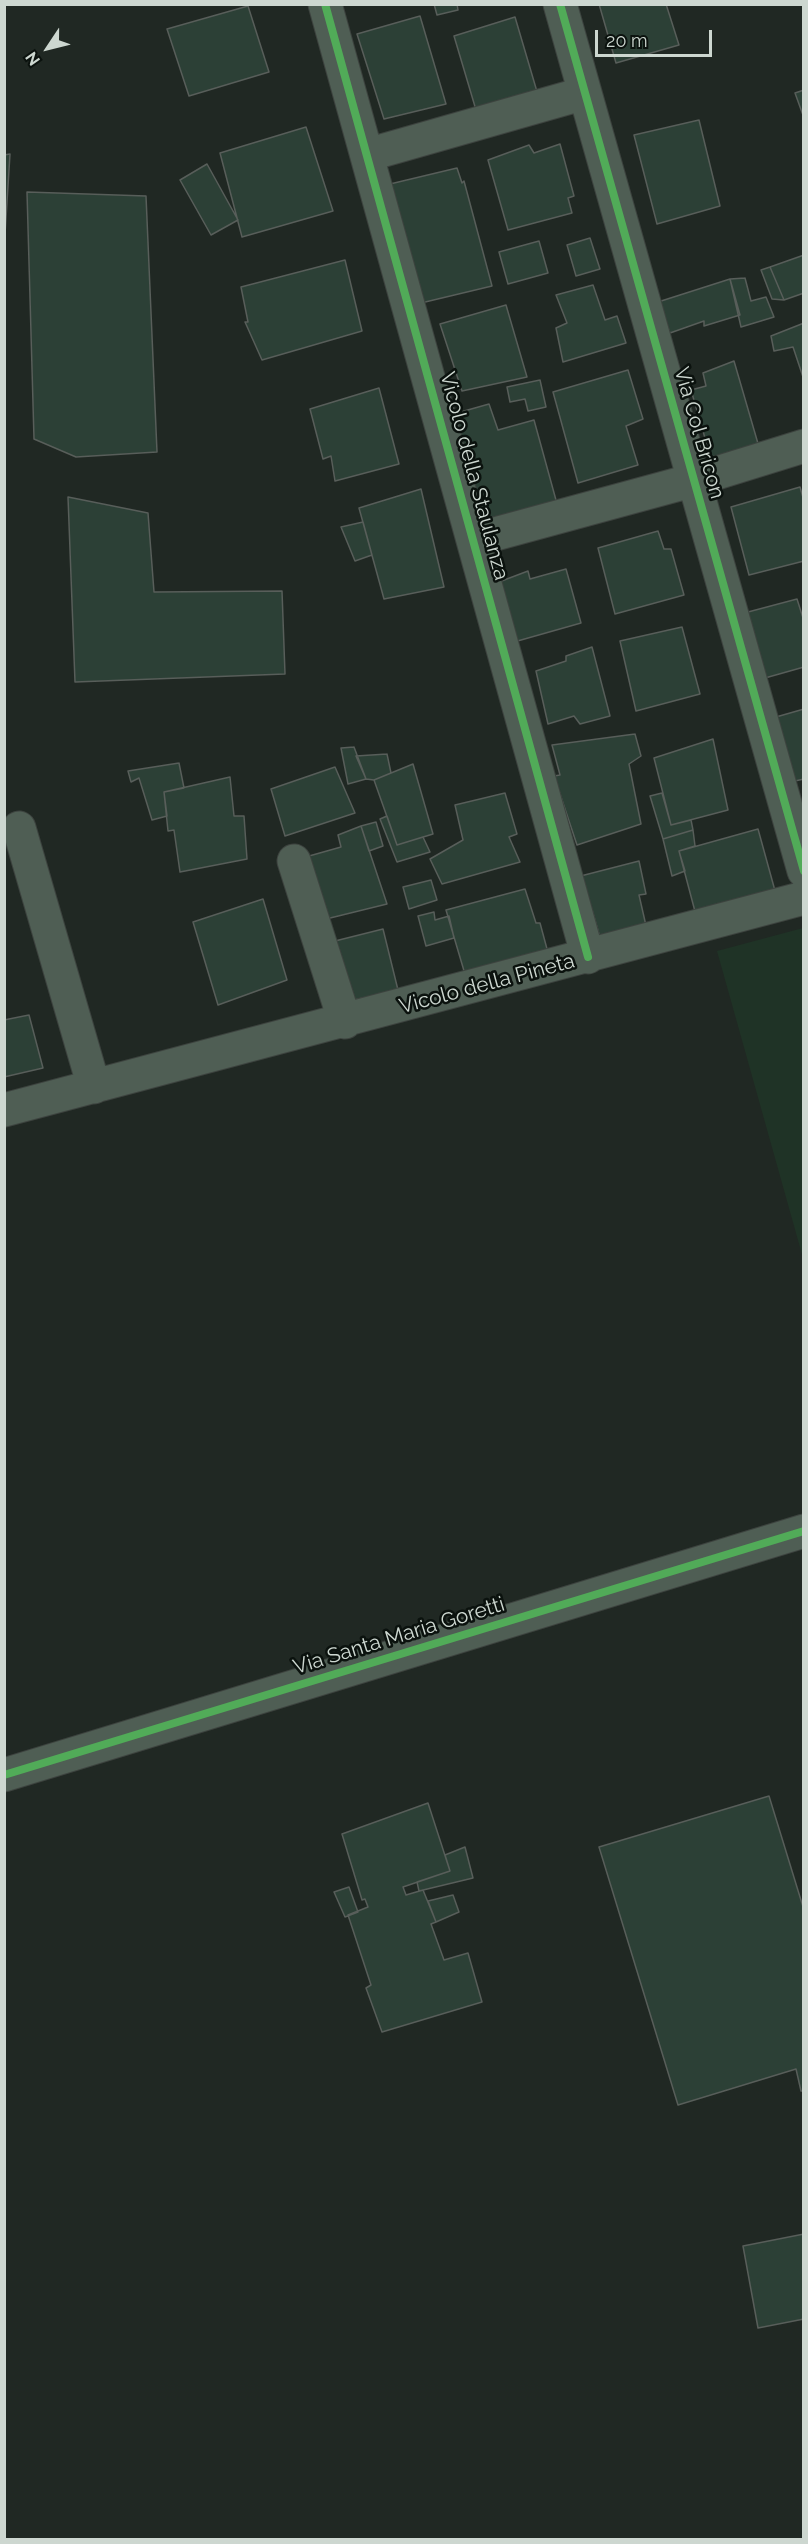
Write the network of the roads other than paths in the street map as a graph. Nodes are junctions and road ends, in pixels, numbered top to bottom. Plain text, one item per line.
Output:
1 (325, 4) edge
2 (560, 4) edge
3 (585, 93) junction
4 (367, 155) junction
5 (804, 446) edge
6 (694, 480) junction
7 (473, 540) junction
8 (18, 828) dead end
9 (294, 861) dead end
10 (804, 871) edge
11 (804, 898) edge
12 (588, 957) junction
13 (345, 1022) junction
14 (94, 1088) junction
15 (4, 1110) edge
16 (804, 1531) edge
17 (4, 1775) edge

1 - 4 street, Vicolo della Staulanza
2 - 3 street, Via Col Bricon
3 - 4 street
3 - 6 street, Via Col Bricon
4 - 7 street, Vicolo della Staulanza
5 - 6 street
6 - 7 street
6 - 10 street, Via Col Bricon
7 - 12 street, Vicolo della Staulanza
8 - 14 street
9 - 13 street
11 - 12 street, Vicolo della Pineta
12 - 13 street, Vicolo della Pineta
13 - 14 street, Vicolo della Pineta
14 - 15 street, Vicolo della Pineta
16 - 17 street, Via Santa Maria Goretti

